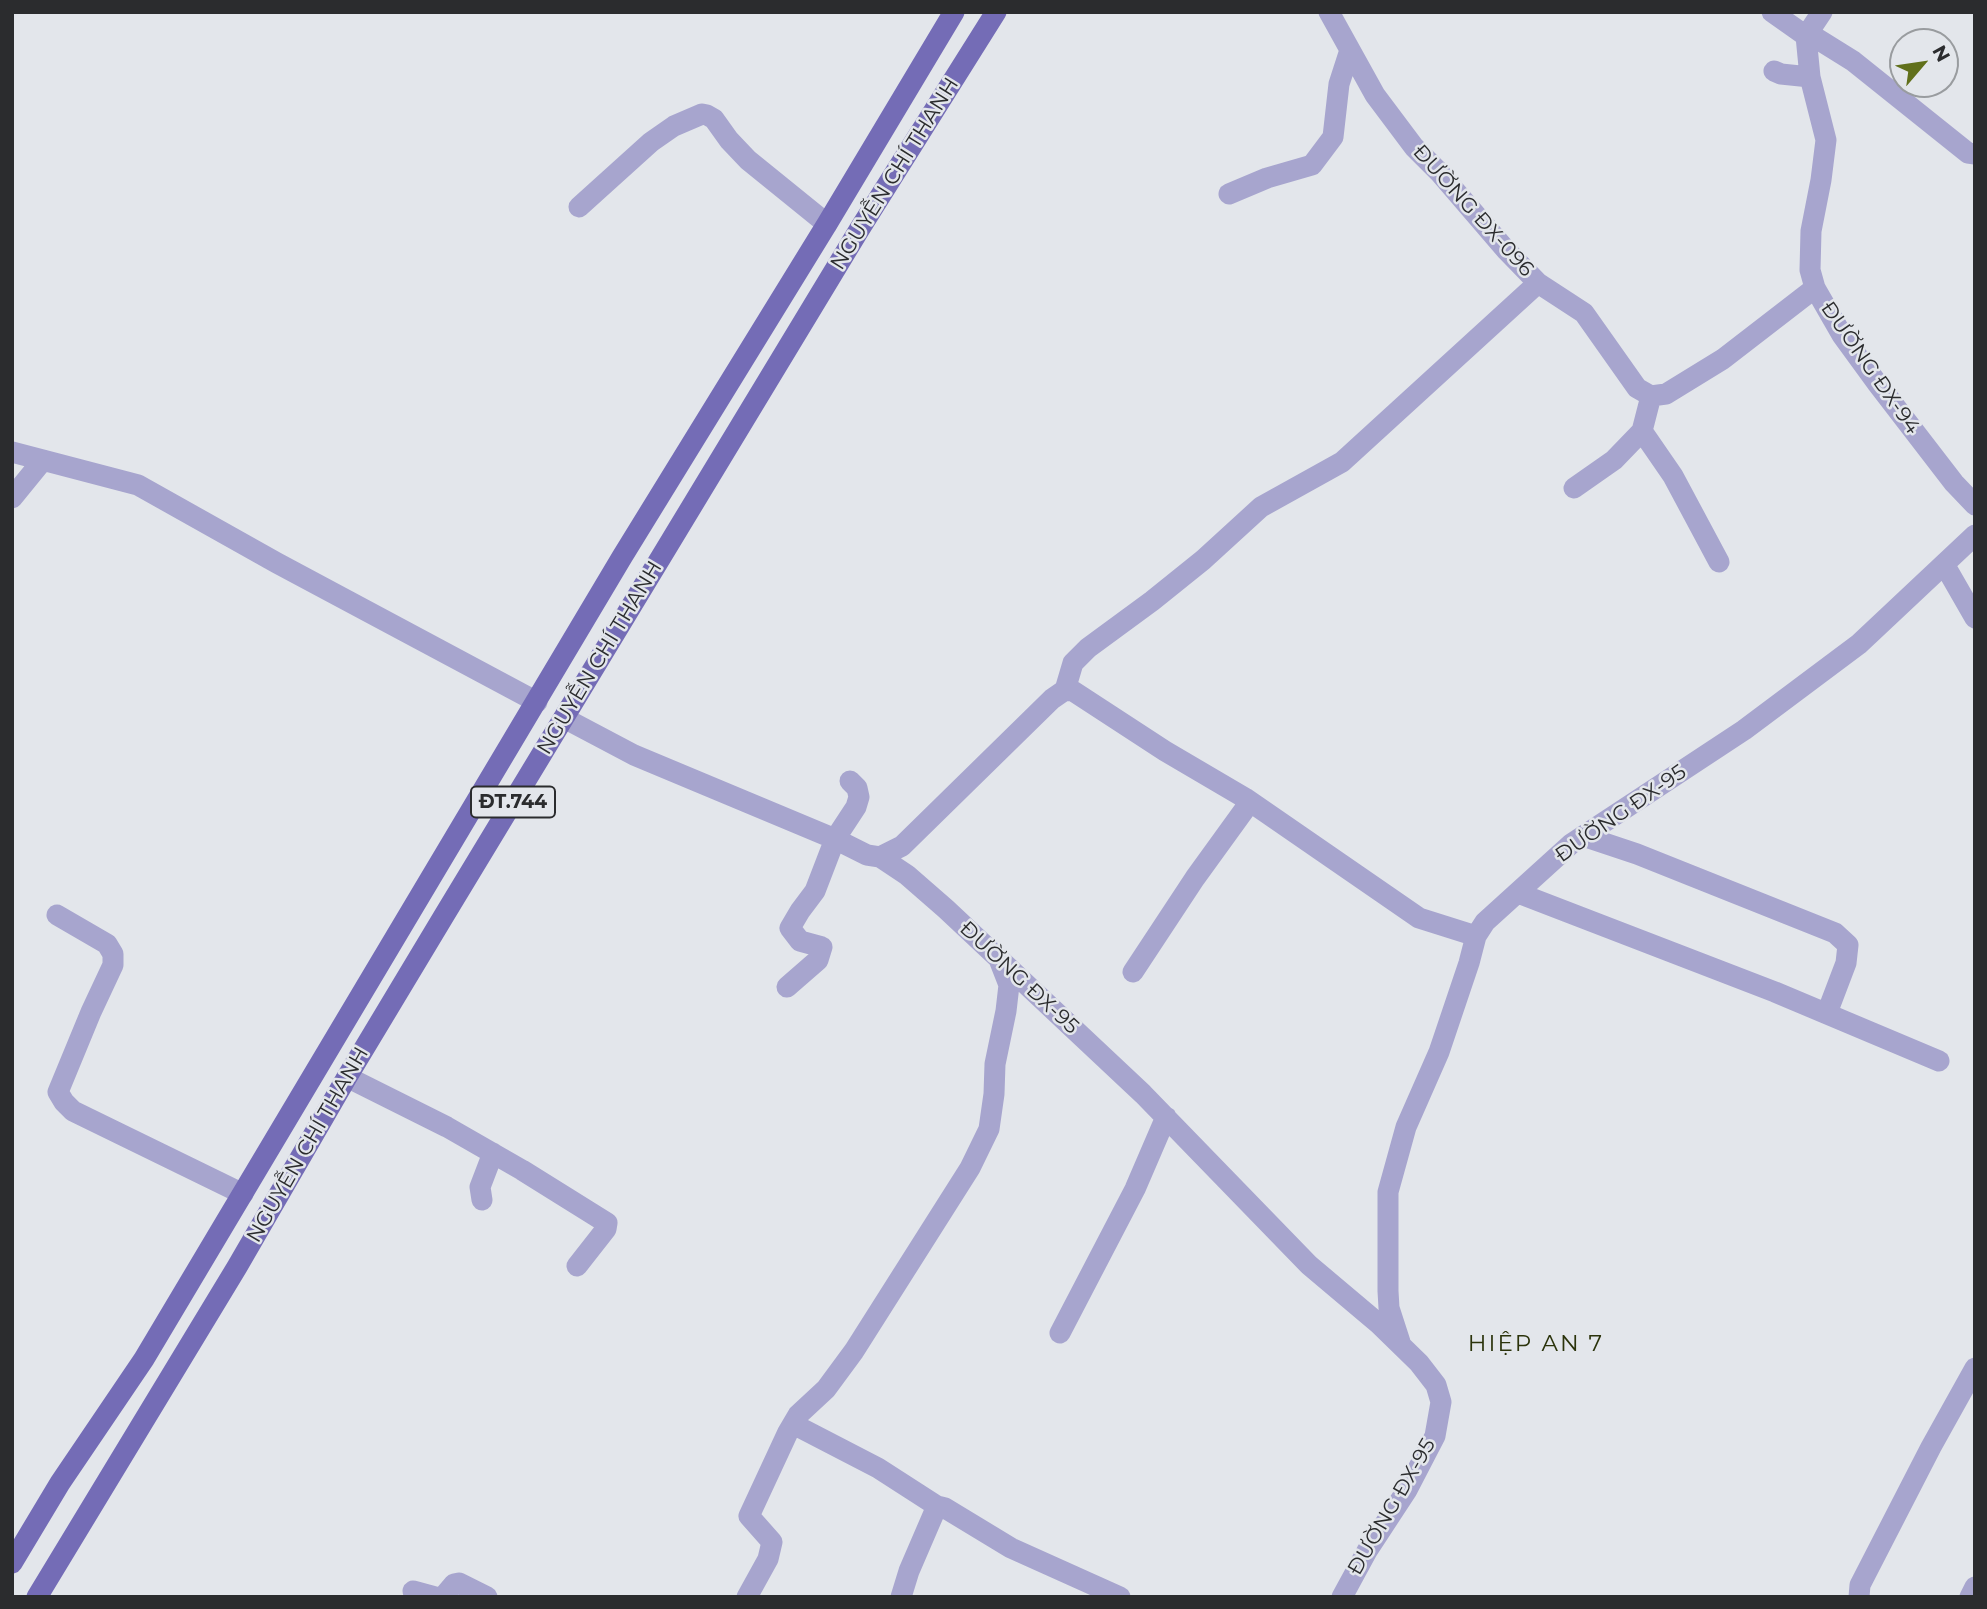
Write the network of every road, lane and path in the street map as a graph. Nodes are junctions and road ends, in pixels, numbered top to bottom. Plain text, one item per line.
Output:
1 (954, 12) edge
2 (996, 12) edge
3 (1329, 12) edge
4 (1772, 12) edge
5 (1822, 12) edge
6 (1807, 35) junction
7 (1350, 50) junction
8 (1774, 71) dead end
9 (1810, 78) junction
10 (1975, 153) edge
11 (1229, 194) dead end
12 (579, 207) dead end
13 (827, 225) junction
14 (1538, 283) junction
15 (1815, 289) junction
16 (1651, 396) junction
17 (1642, 431) junction
18 (12, 452) edge
19 (43, 460) junction
20 (1574, 488) dead end
21 (12, 498) edge
22 (1975, 505) edge
23 (1975, 535) edge
24 (1719, 562) dead end
25 (1944, 564) junction
26 (1975, 618) edge
27 (1065, 690) junction
28 (537, 702) junction
29 (564, 718) junction
30 (850, 781) dead end
31 (1250, 802) junction
32 (1583, 835) junction
33 (835, 839) junction
34 (880, 857) junction
35 (1518, 892) junction
36 (57, 915) dead end
37 (1476, 936) junction
38 (1000, 960) junction
39 (1133, 972) dead end
40 (787, 987) dead end
41 (1827, 1013) junction
42 (1939, 1061) dead end
43 (320, 1064) junction
44 (347, 1077) junction
45 (1166, 1117) junction
46 (493, 1153) junction
47 (243, 1194) junction
48 (482, 1200) dead end
49 (577, 1266) dead end
50 (1060, 1333) dead end
51 (1402, 1347) junction
52 (144, 1359) junction
53 (1975, 1368) edge
54 (170, 1376) junction
55 (793, 1424) junction
56 (936, 1506) junction
57 (12, 1563) edge
58 (1975, 1587) edge
59 (413, 1591) dead end
60 (37, 1597) edge
61 (435, 1597) edge
62 (443, 1597) edge
63 (487, 1597) edge
64 (747, 1597) edge
65 (901, 1597) edge
66 (1120, 1597) edge
67 (1342, 1597) edge
68 (1859, 1597) edge
69 (1970, 1597) edge

1 - 13 main road, NGUYỄN CHÍ THANH / ĐT.744
2 - 29 main road, NGUYỄN CHÍ THANH / ĐT.744
3 - 7 street, ĐƯỜNG ĐX-096
4 - 6 street
5 - 6 street
6 - 9 street, ĐƯỜNG ĐX-94
6 - 10 street
7 - 11 street
7 - 14 street, ĐƯỜNG ĐX-096
8 - 9 street
9 - 15 street, ĐƯỜNG ĐX-94
12 - 13 street
13 - 28 main road, NGUYỄN CHÍ THANH / ĐT.744
14 - 16 street, ĐƯỜNG ĐX-096
14 - 27 street
15 - 16 street
15 - 22 street, ĐƯỜNG ĐX-94
16 - 17 street
17 - 20 street
17 - 24 street
18 - 19 street
19 - 21 street
19 - 28 street
23 - 25 street, ĐƯỜNG ĐX-95
25 - 26 street
25 - 32 street, ĐƯỜNG ĐX-95
27 - 31 street
27 - 34 street
28 - 29 main road
28 - 43 main road, NGUYỄN CHÍ THANH / ĐT.744
29 - 33 street, ĐƯỜNG ĐX-95
29 - 44 main road, NGUYỄN CHÍ THANH / ĐT.744
30 - 33 street
31 - 37 street
31 - 39 street
32 - 35 street, ĐƯỜNG ĐX-95
32 - 41 street
33 - 34 street, ĐƯỜNG ĐX-95
33 - 40 street
34 - 38 street, ĐƯỜNG ĐX-95
35 - 37 street, ĐƯỜNG ĐX-95
35 - 41 street
36 - 47 street
37 - 51 street, ĐƯỜNG ĐX-95
38 - 45 street, ĐƯỜNG ĐX-95
38 - 55 street
41 - 42 street
43 - 44 main road
43 - 47 main road, NGUYỄN CHÍ THANH / ĐT.744
44 - 46 street
44 - 54 main road, NGUYỄN CHÍ THANH / ĐT.744
45 - 50 street
45 - 51 street, ĐƯỜNG ĐX-95
46 - 48 street
46 - 49 street
47 - 52 main road, NGUYỄN CHÍ THANH / ĐT.744
51 - 67 street, ĐƯỜNG ĐX-95
52 - 54 main road
52 - 57 main road, NGUYỄN CHÍ THANH / ĐT.744
53 - 68 street
54 - 60 main road, NGUYỄN CHÍ THANH / ĐT.744
55 - 56 street
55 - 64 street
56 - 65 street
56 - 66 street
58 - 69 street
59 - 61 street
62 - 63 street

